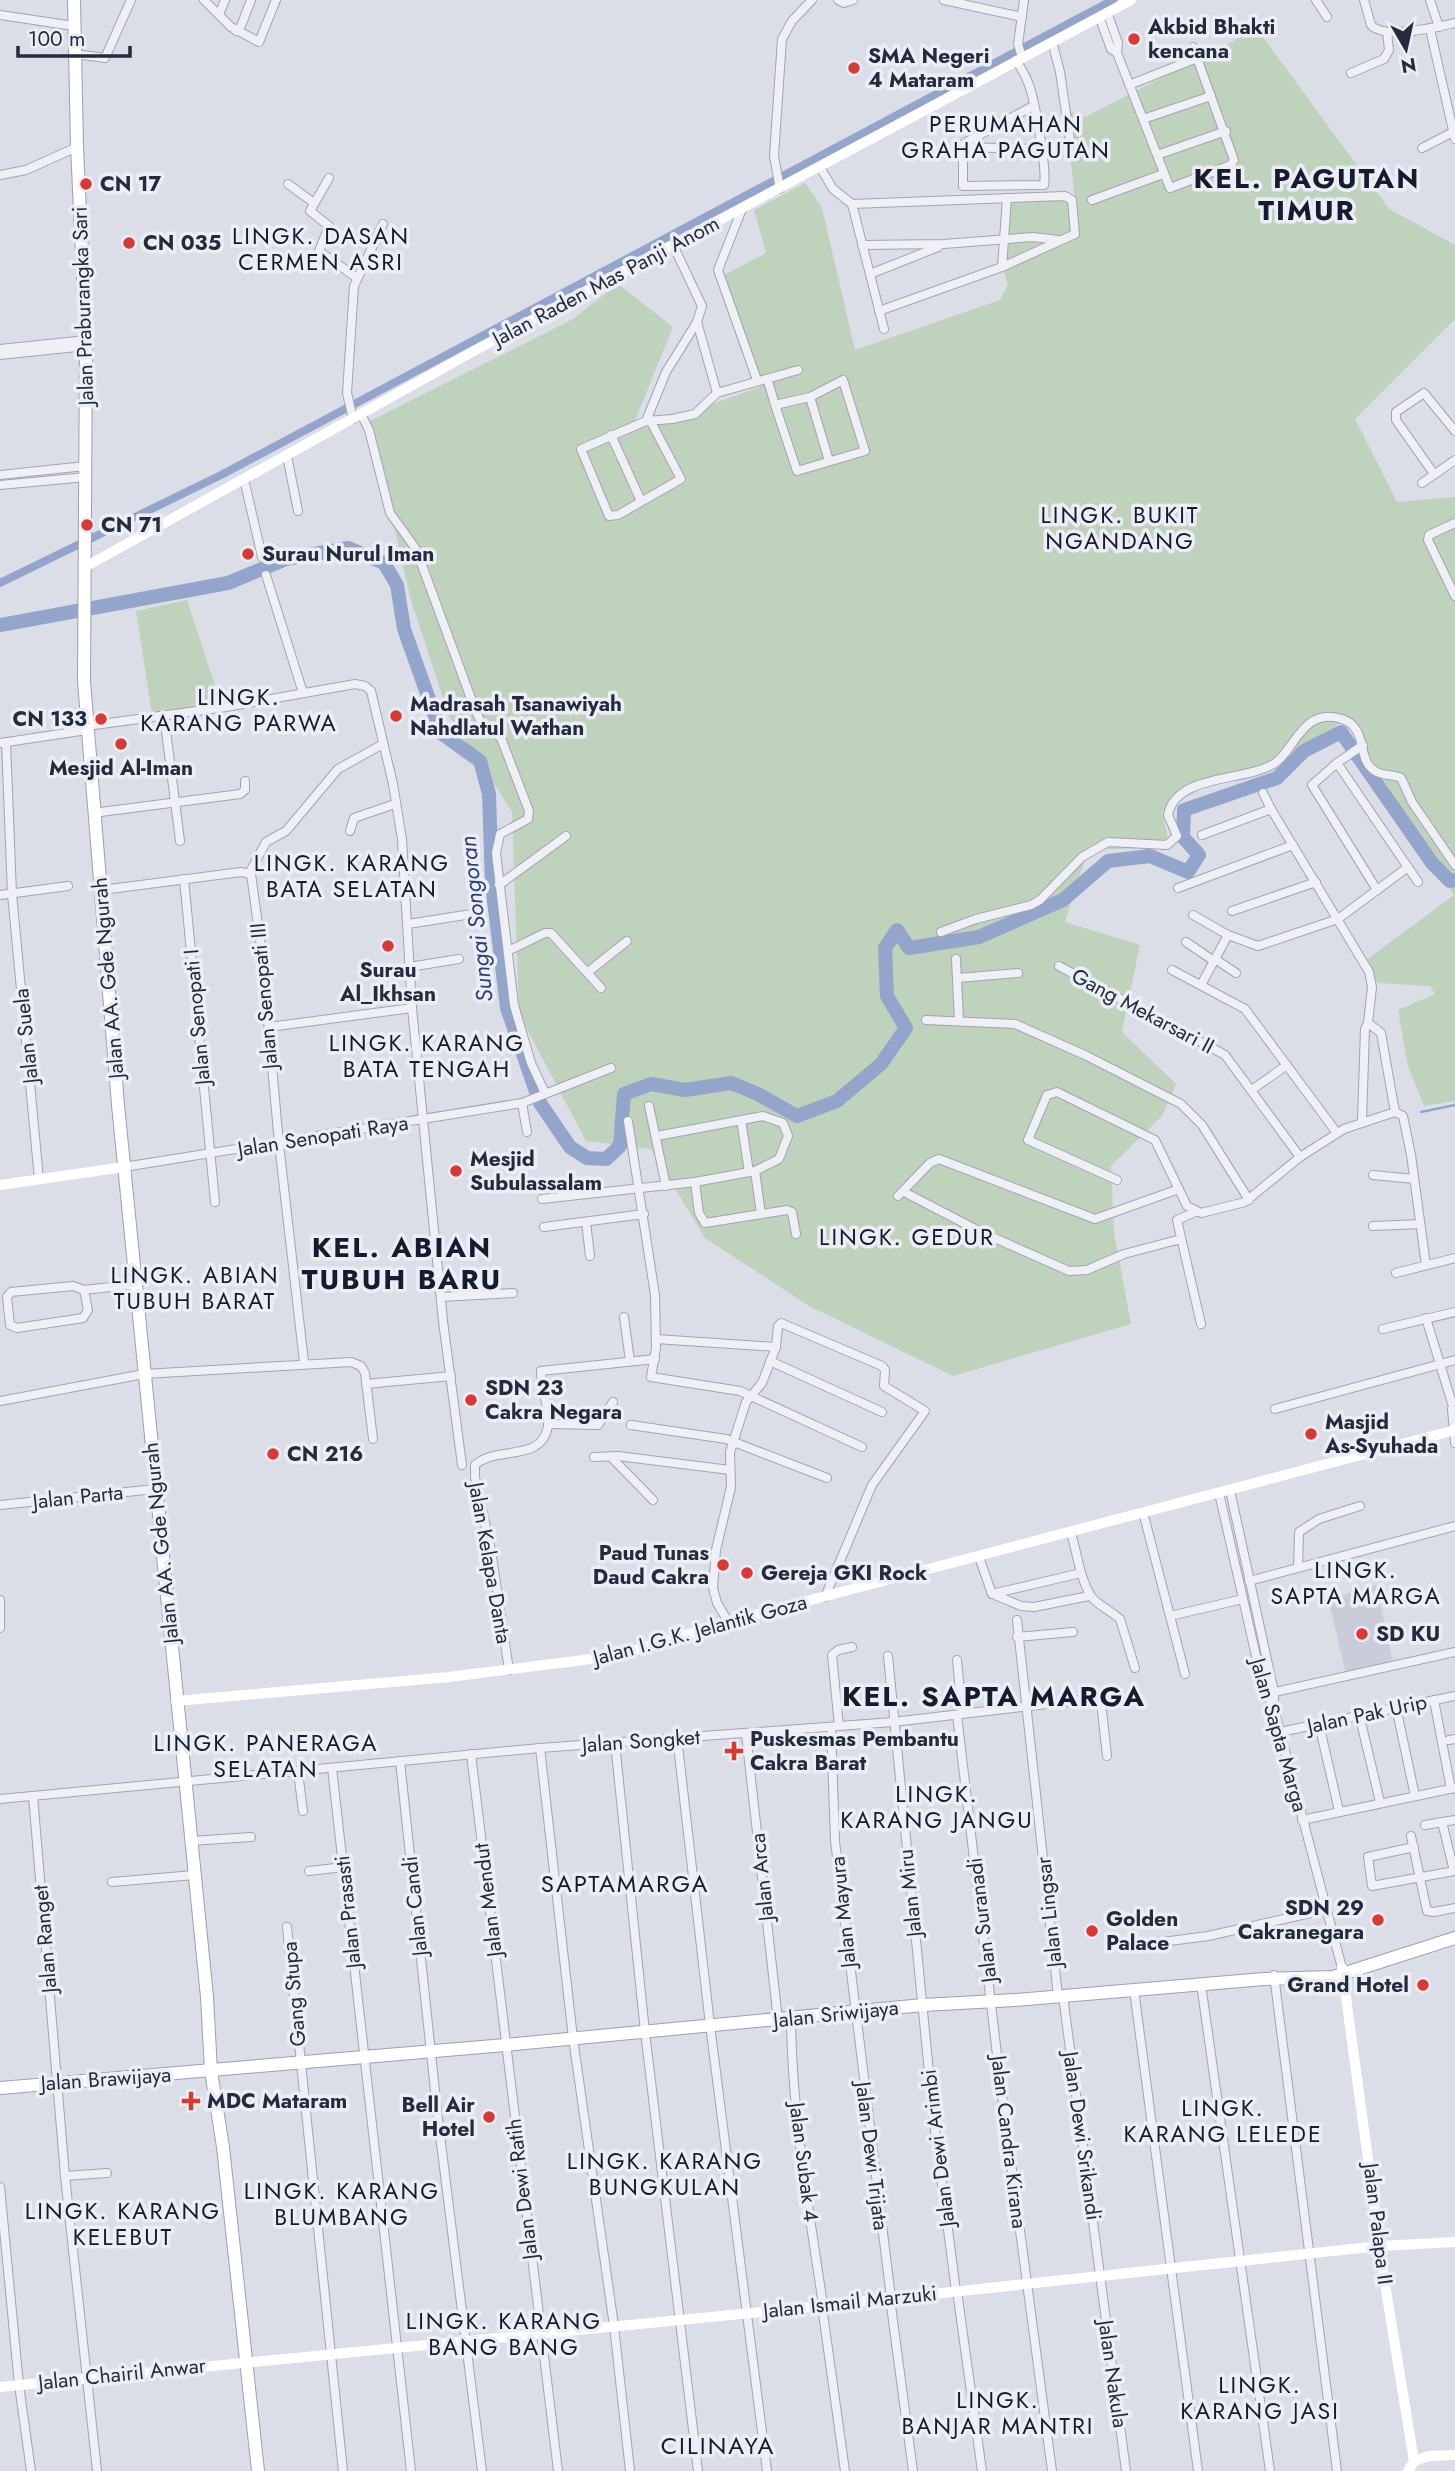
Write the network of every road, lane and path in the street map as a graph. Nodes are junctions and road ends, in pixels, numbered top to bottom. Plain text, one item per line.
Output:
1 (74, 0) edge
2 (131, 0) edge
3 (204, 0) edge
4 (225, 0) edge
5 (251, 0) edge
6 (276, 0) edge
7 (812, 0) edge
8 (838, 0) edge
9 (853, 0) edge
10 (944, 0) edge
11 (1024, 0) edge
12 (1131, 0) edge
13 (1316, 0) edge
14 (1364, 0) edge
15 (1430, 0) edge
16 (974, 3) edge
17 (220, 12) junction
18 (1103, 14) junction
19 (0, 15) edge
20 (1022, 17) junction
21 (1327, 17) dead end
22 (1455, 23) edge
23 (74, 26) junction
24 (1435, 28) junction
25 (236, 31) junction
26 (1387, 32) junction
27 (1052, 41) junction
28 (1193, 47) dead end
29 (1019, 53) junction
30 (75, 54) junction
31 (1197, 58) junction
32 (1350, 73) dead end
33 (1129, 85) junction
34 (1211, 96) junction
35 (1033, 106) junction
36 (1143, 119) junction
37 (1226, 131) junction
38 (1454, 134) edge
39 (1070, 140) dead end
40 (77, 147) junction
41 (961, 147) junction
42 (1422, 148) dead end
43 (1040, 149) junction
44 (1157, 155) junction
45 (820, 167) junction
46 (1163, 174) junction
47 (0, 175) edge
48 (329, 178) dead end
49 (288, 184) dead end
50 (779, 186) junction
51 (1007, 198) junction
52 (1092, 200) dead end
53 (314, 203) junction
54 (852, 204) junction
55 (742, 209) junction
56 (383, 224) dead end
57 (1004, 238) junction
58 (1059, 240) junction
59 (944, 244) junction
60 (673, 245) junction
61 (862, 245) junction
62 (1002, 267) junction
63 (870, 274) junction
64 (357, 278) junction
65 (879, 311) junction
66 (697, 322) junction
67 (884, 329) dead end
68 (86, 343) junction
69 (0, 349) edge
70 (0, 355) edge
71 (798, 370) dead end
72 (756, 377) dead end
73 (768, 381) junction
74 (717, 393) junction
75 (810, 397) junction
76 (775, 405) junction
77 (353, 412) junction
78 (648, 420) junction
79 (1455, 431) edge
80 (611, 435) junction
81 (287, 456) junction
82 (1455, 460) edge
83 (829, 461) junction
84 (86, 472) junction
85 (1434, 474) junction
86 (0, 475) edge
87 (244, 480) junction
88 (1422, 483) dead end
89 (0, 485) edge
90 (642, 501) junction
91 (298, 511) dead end
92 (1455, 523) edge
93 (262, 557) dead end
94 (85, 567) junction
95 (266, 575) dead end
96 (1455, 596) edge
97 (84, 612) joint
98 (303, 693) junction
99 (164, 715) junction
100 (87, 728) junction
101 (3, 743) edge
102 (383, 744) junction
103 (1361, 746) junction
104 (1336, 763) junction
105 (246, 781) dead end
106 (1264, 793) dead end
107 (177, 804) junction
108 (395, 804) junction
109 (1271, 809) junction
110 (93, 813) junction
111 (350, 831) dead end
112 (1202, 835) dead end
113 (566, 836) dead end
114 (180, 841) dead end
115 (1293, 845) junction
116 (1455, 865) edge
117 (1409, 867) junction
118 (250, 872) junction
119 (184, 879) junction
120 (1316, 881) junction
121 (1418, 882) dead end
122 (499, 885) junction
123 (68, 886) dead end
124 (1178, 888) dead end
125 (102, 890) junction
126 (1377, 890) junction
127 (12, 894) junction
128 (0, 895) edge
129 (1232, 911) dead end
130 (478, 913) dead end
131 (1193, 915) dead end
132 (1338, 919) junction
133 (408, 924) junction
134 (941, 932) dead end
135 (1228, 935) junction
136 (627, 941) dead end
137 (1186, 942) dead end
138 (510, 950) junction
139 (459, 958) dead end
140 (956, 959) dead end
141 (1214, 960) junction
142 (1059, 966) dead end
143 (409, 967) junction
144 (1172, 970) dead end
145 (587, 972) junction
146 (1018, 973) dead end
147 (1237, 973) dead end
148 (958, 978) junction
149 (1201, 985) junction
150 (601, 988) dead end
151 (412, 1008) junction
152 (926, 1020) dead end
153 (959, 1021) junction
154 (1368, 1023) junction
155 (269, 1027) junction
156 (1287, 1065) junction
157 (611, 1068) dead end
158 (1253, 1089) junction
159 (543, 1093) junction
160 (525, 1102) junction
161 (649, 1106) dead end
162 (1395, 1112) junction
163 (424, 1119) junction
164 (741, 1120) junction
165 (628, 1121) dead end
166 (1361, 1121) junction
167 (527, 1132) dead end
168 (1337, 1133) junction
169 (657, 1136) junction
170 (279, 1144) junction
171 (209, 1155) junction
172 (1300, 1157) junction
173 (124, 1167) junction
174 (752, 1171) junction
175 (1373, 1175) dead end
176 (39, 1179) junction
177 (1414, 1179) junction
178 (1117, 1180) dead end
179 (695, 1182) junction
180 (0, 1185) edge
181 (666, 1186) junction
182 (639, 1188) junction
183 (1179, 1189) junction
184 (542, 1199) dead end
185 (1248, 1200) junction
186 (215, 1202) dead end
187 (1199, 1212) junction
188 (644, 1214) junction
189 (761, 1214) junction
190 (586, 1222) junction
191 (1420, 1224) junction
192 (1373, 1226) dead end
193 (544, 1227) dead end
194 (796, 1234) dead end
195 (1181, 1240) junction
196 (590, 1256) dead end
197 (1455, 1258) edge
198 (1426, 1265) junction
199 (1396, 1273) dead end
200 (137, 1284) junction
201 (84, 1290) junction
202 (513, 1293) dead end
203 (442, 1297) junction
204 (1455, 1312) edge
205 (624, 1317) dead end
206 (1426, 1318) junction
207 (1201, 1324) dead end
208 (1383, 1329) dead end
209 (656, 1339) junction
210 (776, 1347) junction
211 (655, 1359) junction
212 (630, 1360) junction
213 (1455, 1360) edge
214 (770, 1361) junction
215 (304, 1363) junction
216 (1438, 1365) junction
217 (144, 1374) junction
218 (451, 1376) junction
219 (366, 1384) junction
220 (749, 1396) junction
221 (0, 1401) edge
222 (613, 1402) dead end
223 (1275, 1409) dead end
224 (1453, 1410) edge
225 (882, 1412) dead end
226 (548, 1424) junction
227 (631, 1424) dead end
228 (1454, 1430) edge
229 (373, 1439) dead end
230 (733, 1442) junction
231 (1455, 1443) edge
232 (862, 1447) dead end
233 (594, 1457) dead end
234 (611, 1457) junction
235 (462, 1465) dead end
236 (730, 1470) junction
237 (827, 1478) dead end
238 (155, 1489) junction
239 (1225, 1491) junction
240 (653, 1500) dead end
241 (0, 1505) edge
242 (1360, 1506) dead end
243 (1143, 1512) junction
244 (1455, 1526) edge
245 (1071, 1532) junction
246 (1235, 1537) junction
247 (979, 1557) junction
248 (1298, 1568) junction
249 (1081, 1573) junction
250 (1249, 1581) junction
251 (992, 1594) junction
252 (1089, 1596) junction
253 (825, 1597) junction
254 (1243, 1599) junction
255 (0, 1600) edge
256 (1170, 1616) junction
257 (1017, 1620) dead end
258 (729, 1623) junction
259 (1, 1627) edge
260 (1073, 1632) dead end
261 (1017, 1637) junction
262 (852, 1647) dead end
263 (1455, 1652) edge
264 (888, 1656) dead end
265 (957, 1660) dead end
266 (1135, 1668) dead end
267 (509, 1670) junction
268 (1185, 1674) dead end
269 (1270, 1693) junction
270 (1455, 1696) edge
271 (1434, 1700) junction
272 (176, 1701) junction
273 (1026, 1706) junction
274 (1395, 1707) junction
275 (959, 1714) junction
276 (1359, 1714) junction
277 (893, 1722) junction
278 (1319, 1724) junction
279 (835, 1726) junction
280 (1280, 1732) junction
281 (749, 1734) junction
282 (677, 1737) junction
283 (615, 1743) junction
284 (540, 1748) junction
285 (471, 1754) junction
286 (1107, 1756) dead end
287 (400, 1761) junction
288 (332, 1768) junction
289 (298, 1772) junction
290 (184, 1781) junction
291 (1453, 1788) edge
292 (33, 1796) junction
293 (1415, 1796) junction
294 (0, 1798) edge
295 (1380, 1802) junction
296 (303, 1811) dead end
297 (1339, 1811) junction
298 (1302, 1820) junction
299 (1455, 1820) edge
300 (1442, 1822) junction
301 (1425, 1825) dead end
302 (251, 1836) dead end
303 (1411, 1836) dead end
304 (191, 1842) junction
305 (1413, 1847) junction
306 (344, 1867) junction
307 (310, 1871) dead end
308 (1454, 1871) edge
309 (194, 1875) junction
310 (1420, 1879) junction
311 (113, 1882) dead end
312 (1455, 1908) edge
313 (1324, 1910) junction
314 (287, 1927) dead end
315 (1455, 1930) edge
316 (1455, 1938) edge
317 (1147, 1944) dead end
318 (1342, 1972) junction
319 (1270, 1978) junction
320 (1201, 1984) junction
321 (1135, 1990) junction
322 (1061, 1996) junction
323 (992, 2001) junction
324 (923, 2005) junction
325 (854, 2013) junction
326 (785, 2020) junction
327 (710, 2025) junction
328 (645, 2032) junction
329 (573, 2038) junction
330 (505, 2045) junction
331 (430, 2051) junction
332 (362, 2057) junction
333 (300, 2061) junction
334 (211, 2071) junction
335 (57, 2083) junction
336 (0, 2088) edge
337 (107, 2173) dead end
338 (65, 2176) junction
339 (0, 2187) edge
340 (1455, 2242) edge
341 (1380, 2246) junction
342 (1308, 2254) junction
343 (1241, 2261) junction
344 (1171, 2268) junction
345 (1100, 2276) junction
346 (1027, 2284) junction
347 (957, 2291) junction
348 (890, 2298) junction
349 (820, 2306) junction
350 (748, 2313) junction
351 (682, 2319) junction
352 (614, 2326) junction
353 (539, 2333) junction
354 (467, 2339) junction
355 (396, 2346) junction
356 (328, 2352) junction
357 (245, 2360) junction
358 (86, 2378) junction
359 (19, 2385) junction
360 (0, 2387) edge
361 (1455, 2455) edge
362 (1411, 2466) edge
363 (31, 2471) edge
364 (97, 2471) edge
365 (258, 2471) edge
366 (343, 2471) edge
367 (411, 2471) edge
368 (482, 2471) edge
369 (558, 2471) edge
370 (630, 2471) edge
371 (698, 2471) edge
372 (767, 2471) edge
373 (845, 2471) edge
374 (913, 2471) edge
375 (982, 2471) edge
376 (1052, 2471) edge
377 (1126, 2471) edge
378 (1198, 2471) edge
379 (1270, 2471) edge
380 (1337, 2471) edge

1 - 23 main road, Jalan Praburangka Sari
2 - 30 street
3 - 17 street
4 - 17 street
5 - 25 street
6 - 25 street
7 - 50 street
8 - 9 street
10 - 16 street
11 - 20 street
12 - 18 street, Jalan Raden Mas Panji Anom
13 - 21 street
14 - 26 street
15 - 24 street
16 - 20 street
17 - 25 street
18 - 27 street, Jalan Raden Mas Panji Anom
18 - 33 street
19 - 23 street
20 - 29 street
22 - 24 street
23 - 30 main road, Jalan Praburangka Sari
24 - 26 street
24 - 38 street
26 - 32 street
27 - 29 street, Jalan Raden Mas Panji Anom
27 - 39 street
28 - 31 street
29 - 35 street
29 - 45 street, Jalan Raden Mas Panji Anom
30 - 40 main road, Jalan Praburangka Sari
31 - 33 street
31 - 34 street
33 - 36 street
34 - 36 street
34 - 37 street
35 - 41 street
35 - 43 street
36 - 44 street
37 - 44 street
37 - 46 street
38 - 42 street
40 - 47 street
40 - 68 main road, Jalan Praburangka Sari
41 - 43 street
41 - 43 street
44 - 46 street
45 - 50 street, Jalan Raden Mas Panji Anom
45 - 54 street
46 - 52 street
48 - 53 street
49 - 53 street
50 - 55 street, Jalan Raden Mas Panji Anom
51 - 54 street
51 - 57 street
51 - 58 street
53 - 64 street
54 - 61 street
55 - 60 street, Jalan Raden Mas Panji Anom
55 - 72 street
56 - 64 street
57 - 58 street
57 - 59 street
57 - 62 street
58 - 62 street
59 - 61 street
59 - 63 street
60 - 66 street
60 - 77 street, Jalan Raden Mas Panji Anom
61 - 63 street
62 - 65 street
63 - 65 street
64 - 77 street
65 - 67 street
66 - 74 street
66 - 78 street
68 - 69 street
68 - 70 street
68 - 84 main road, Jalan Praburangka Sari
71 - 73 street
73 - 74 street
73 - 76 street
74 - 78 street
75 - 76 street
75 - 83 street
75 - 83 street
76 - 83 street
77 - 81 street, Jalan Raden Mas Panji Anom
77 - 122 street
78 - 80 street
78 - 90 street
79 - 85 street
80 - 90 street
80 - 90 street
81 - 87 street, Jalan Raden Mas Panji Anom
81 - 91 street
82 - 85 street
84 - 86 street
84 - 89 street
84 - 94 main road, Jalan Praburangka Sari
85 - 88 street
87 - 93 street
87 - 94 street, Jalan Raden Mas Panji Anom
92 - 96 street
94 - 97 main road, Jalan Praburangka Sari
95 - 98 street
97 - 100 main road, Jalan AA. Gde Ngurah
98 - 99 street
98 - 102 street
99 - 100 street
99 - 107 street
100 - 101 street
100 - 110 main road, Jalan AA. Gde Ngurah
101 - 127 street, Jalan Suela
102 - 108 street
102 - 118 street
103 - 104 street
103 - 116 street
103 - 134 street
104 - 117 street
104 - 126 street
105 - 107 street
106 - 109 street
107 - 110 street
107 - 114 street
108 - 111 street
108 - 133 street
109 - 112 street
109 - 115 street
110 - 125 main road, Jalan AA. Gde Ngurah
113 - 122 street
115 - 120 street
115 - 124 street
117 - 121 street
117 - 126 street
118 - 119 street
118 - 155 street, Jalan Senopati III
119 - 125 street
119 - 171 street, Jalan Senopati I
120 - 129 street
120 - 132 street
122 - 138 street
123 - 127 street
125 - 173 main road, Jalan AA. Gde Ngurah
126 - 132 street
127 - 128 street
127 - 176 street, Jalan Suela
130 - 133 street
131 - 135 street
132 - 135 street
132 - 154 street
133 - 143 street
135 - 141 street
136 - 145 street
137 - 141 street
138 - 145 street
138 - 159 street
139 - 143 street
140 - 148 street
141 - 147 street
141 - 149 street
142 - 158 street, Gang Mekarsari II
143 - 151 street
144 - 149 street
145 - 150 street
146 - 148 street
148 - 153 street
149 - 156 street
151 - 155 street
151 - 163 street
152 - 153 street
153 - 185 street
154 - 162 street
154 - 166 street
155 - 170 street, Jalan Senopati III
156 - 158 street
156 - 168 street
157 - 159 street, Jalan Senopati Raya
158 - 172 street, Gang Mekarsari II
159 - 160 street, Jalan Senopati Raya
160 - 163 street, Jalan Senopati Raya
160 - 167 street
161 - 169 street
162 - 166 street
162 - 177 street
163 - 170 street, Jalan Senopati Raya
163 - 203 street
164 - 169 street
164 - 174 street
164 - 174 street
165 - 182 street
166 - 168 street
168 - 172 street
169 - 181 street
170 - 171 street, Jalan Senopati Raya
170 - 215 street, Jalan Senopati III
171 - 173 street, Jalan Senopati Raya
171 - 186 street, Jalan Senopati I
172 - 185 street
173 - 176 street
173 - 200 main road, Jalan AA. Gde Ngurah
174 - 179 street
174 - 189 street
175 - 177 street
176 - 180 street
177 - 191 street
178 - 183 street
179 - 181 street
179 - 189 street
181 - 182 street
182 - 184 street
182 - 188 street
183 - 187 street
183 - 195 street
185 - 187 street
187 - 195 street
188 - 190 street
188 - 209 street
189 - 194 street
190 - 193 street
190 - 196 street
191 - 192 street
191 - 198 street
195 - 207 street
197 - 198 street
198 - 199 street
200 - 201 street
200 - 217 main road, Jalan AA. Gde Ngurah
201 - 201 street
202 - 203 street
203 - 218 street
204 - 206 street
205 - 212 street
206 - 208 street
206 - 216 street
209 - 210 street
209 - 211 street
210 - 214 street
210 - 253 street
211 - 212 street
211 - 220 street
212 - 226 street
213 - 216 street
214 - 220 street
214 - 225 street
215 - 217 street
215 - 219 street
216 - 223 street
216 - 224 street
217 - 221 street
217 - 238 main road, Jalan AA. Gde Ngurah
218 - 219 street
218 - 235 street
219 - 229 street
220 - 230 street
220 - 232 street
222 - 226 street
224 - 228 street
226 - 267 street, Jalan Kelapa Danta
227 - 230 street
228 - 231 street
228 - 239 street, Jalan I.G.K. Jelantik Goza
230 - 236 street
230 - 237 street
233 - 234 street
234 - 236 street
234 - 240 street
236 - 258 street
238 - 241 street, Jalan Parta
238 - 272 main road, Jalan AA. Gde Ngurah
239 - 243 street, Jalan I.G.K. Jelantik Goza
239 - 246 street
242 - 248 street
243 - 245 street, Jalan I.G.K. Jelantik Goza
243 - 256 street
244 - 248 street
245 - 247 street, Jalan I.G.K. Jelantik Goza
245 - 249 street
246 - 250 street
246 - 254 street, Jalan Sapta Marga
247 - 251 street
247 - 253 street, Jalan I.G.K. Jelantik Goza
248 - 250 street
249 - 251 street
249 - 252 street
250 - 269 street
251 - 252 street
252 - 266 street
253 - 258 street, Jalan I.G.K. Jelantik Goza
254 - 256 street
254 - 269 street, Jalan Sapta Marga
255 - 259 street
256 - 268 street
257 - 261 street, Jalan Lingsar
258 - 267 street, Jalan I.G.K. Jelantik Goza
260 - 261 street
261 - 273 street, Jalan Lingsar
262 - 279 street, Jalan Mayura
263 - 269 street
264 - 277 street, Jalan Miru
265 - 275 street, Jalan Suranadi
267 - 272 street, Jalan I.G.K. Jelantik Goza
269 - 280 street, Jalan Sapta Marga
270 - 271 street, Jalan Pak Urip
271 - 274 street, Jalan Pak Urip
271 - 291 street
272 - 290 main road, Jalan AA. Gde Ngurah
273 - 275 street, Jalan Songket
273 - 286 street, Jalan Songket
273 - 322 street, Jalan Lingsar
274 - 276 street, Jalan Pak Urip
274 - 293 street
275 - 277 street, Jalan Songket
275 - 323 street, Jalan Suranadi
276 - 278 street, Jalan Pak Urip
276 - 295 street
277 - 279 street, Jalan Songket
277 - 324 street, Jalan Miru
278 - 280 street, Jalan Pak Urip
278 - 297 street
279 - 281 street, Jalan Songket
279 - 325 street, Jalan Mayura
280 - 298 street, Jalan Sapta Marga
281 - 282 street, Jalan Songket
281 - 326 street, Jalan Arca
282 - 283 street, Jalan Songket
282 - 327 street
283 - 284 street, Jalan Songket
283 - 328 street
284 - 285 street, Jalan Songket
284 - 329 street
285 - 287 street, Jalan Songket
285 - 330 street, Jalan Mendut
287 - 288 street, Jalan Songket
287 - 331 street, Jalan Candi
288 - 289 street, Jalan Songket
288 - 306 street, Jalan Prasasti
289 - 290 street, Jalan Songket
289 - 296 street
290 - 292 street, Jalan Songket
290 - 304 main road, Jalan AA. Gde Ngurah
291 - 293 street
292 - 294 street, Jalan Songket
292 - 335 street, Jalan Ranget
293 - 295 street
295 - 297 street
297 - 298 street
298 - 313 street, Jalan Sapta Marga
299 - 300 street
300 - 301 street
300 - 308 street
302 - 304 street
303 - 305 street
304 - 309 main road, Jalan AA. Gde Ngurah
305 - 310 street
305 - 310 street
306 - 307 street
306 - 332 street, Jalan Prasasti
308 - 310 street
309 - 311 street
309 - 334 main road, Jalan AA. Gde Ngurah
310 - 312 street
313 - 317 street
313 - 318 street, Jalan Sapta Marga
314 - 333 street, Gang Stupa
315 - 318 main road
316 - 318 main road
318 - 319 main road, Jalan Sriwijaya
318 - 341 street, Jalan Palapa II
319 - 320 main road, Jalan Sriwijaya
319 - 342 street
320 - 321 main road, Jalan Sriwijaya
320 - 343 street
321 - 322 main road, Jalan Sriwijaya
321 - 344 street
322 - 323 main road, Jalan Sriwijaya
322 - 345 street, Jalan Dewi Srikandi
323 - 324 main road, Jalan Sriwijaya
323 - 346 street, Jalan Candra Kirana
324 - 325 main road, Jalan Sriwijaya
324 - 347 street, Jalan Dewi Arimbi
325 - 326 main road, Jalan Sriwijaya
325 - 348 street, Jalan Dewi Trijata
326 - 327 main road, Jalan Sriwijaya
326 - 349 street, Jalan Subak 4
327 - 328 main road, Jalan Sriwijaya
327 - 350 street
328 - 329 main road, Jalan Sriwijaya
328 - 351 street
329 - 330 main road, Jalan Sriwijaya
329 - 352 street
330 - 331 main road, Jalan Sriwijaya
330 - 353 street, Jalan Dewi Ratih
331 - 332 main road, Jalan Sriwijaya
331 - 354 street, Jalan Candi
332 - 333 main road, Jalan Sriwijaya
332 - 355 street, Jalan Prasasti
333 - 334 main road, Jalan Sriwijaya
333 - 356 street, Gang Stupa
334 - 335 main road, Jalan Brawijaya
334 - 357 main road, Jalan AA. Gde Ngurah
335 - 336 main road, Jalan Brawijaya
335 - 338 street, Jalan Ranget
337 - 338 street
338 - 358 street, Jalan Ranget
339 - 359 street
340 - 341 street, Jalan Ismail Marzuki
341 - 342 street, Jalan Ismail Marzuki
341 - 362 street, Jalan Palapa II
342 - 343 street, Jalan Ismail Marzuki
342 - 380 street
343 - 344 street, Jalan Ismail Marzuki
343 - 379 street
344 - 345 street, Jalan Ismail Marzuki
344 - 378 street
345 - 346 street, Jalan Ismail Marzuki
345 - 377 street, Jalan Nakula
346 - 347 street, Jalan Ismail Marzuki
346 - 376 street, Jalan Candra Kirana
347 - 348 street, Jalan Ismail Marzuki
347 - 375 street, Jalan Dewi Arimbi
348 - 349 street, Jalan Ismail Marzuki
348 - 374 street, Jalan Dewi Trijata
349 - 350 street, Jalan Ismail Marzuki
349 - 373 street, Jalan Subak 4
350 - 351 street, Jalan Ismail Marzuki
350 - 372 street
351 - 352 street, Jalan Ismail Marzuki
351 - 371 street
352 - 353 street, Jalan Ismail Marzuki
352 - 370 street
353 - 354 street, Jalan Ismail Marzuki
353 - 369 street, Jalan Dewi Ratih
354 - 355 street, Jalan Ismail Marzuki
354 - 368 street, Jalan Candi
355 - 356 street, Jalan Ismail Marzuki
355 - 367 street, Jalan Prasasti
356 - 357 street, Jalan Ismail Marzuki
356 - 366 street, Gang Stupa
357 - 358 street, Jalan Chairil Anwar
357 - 365 main road, Jalan AA. Gde Ngurah
358 - 359 street, Jalan Chairil Anwar
358 - 364 street, Jalan Ranget
359 - 360 street, Jalan Chairil Anwar
359 - 363 street
361 - 362 street

